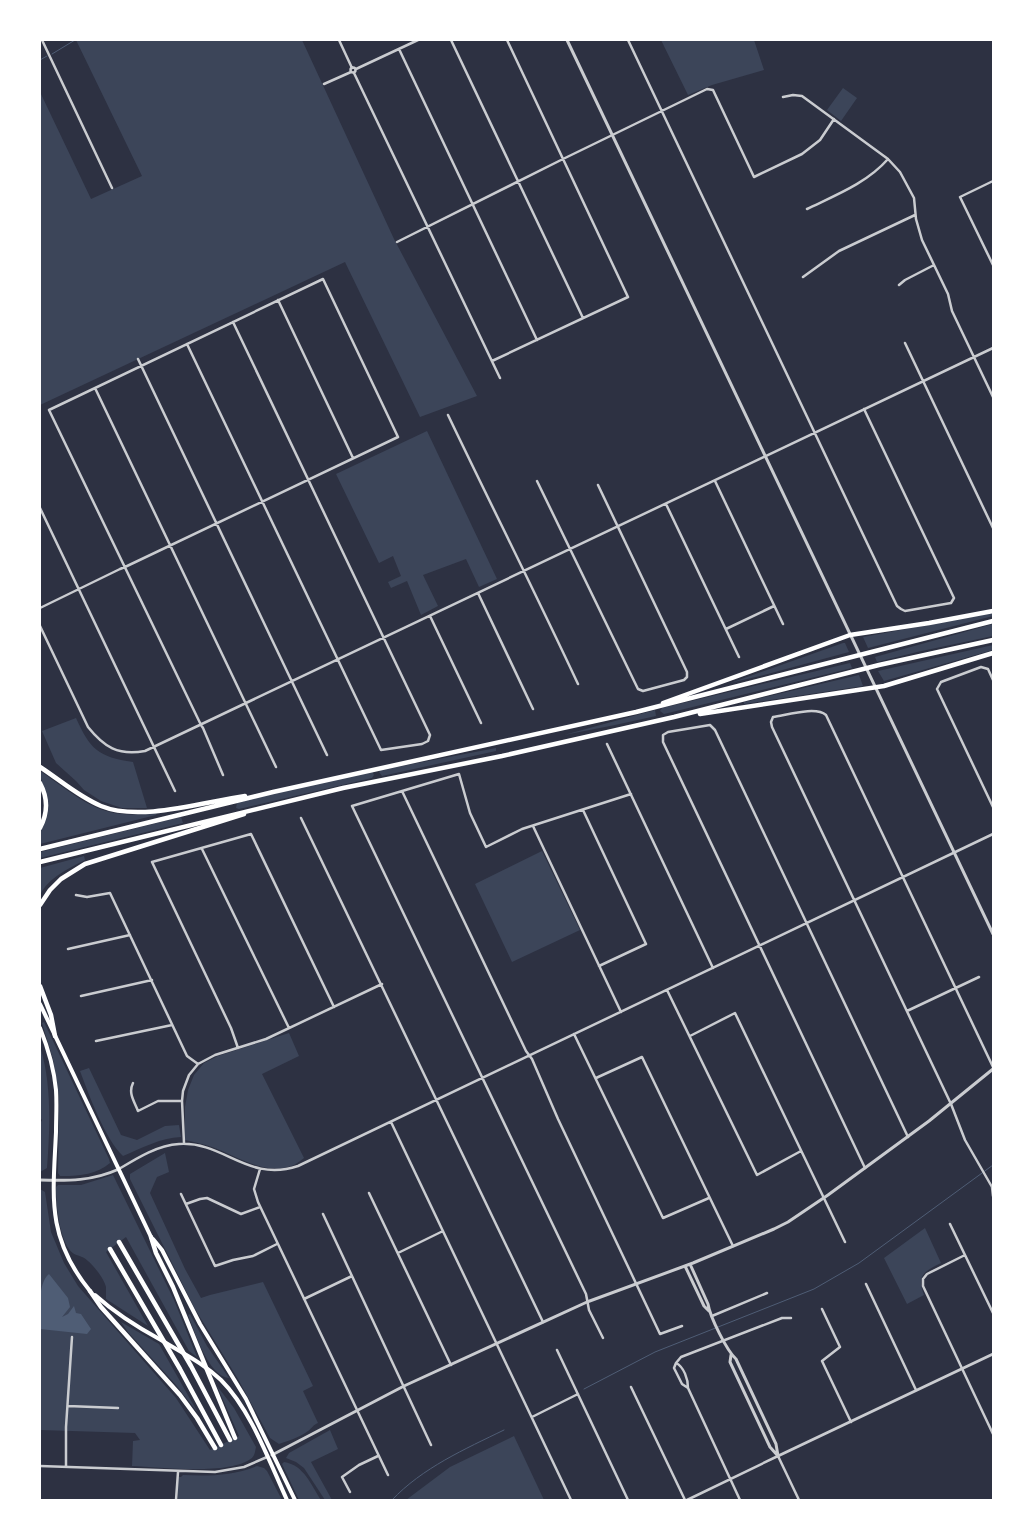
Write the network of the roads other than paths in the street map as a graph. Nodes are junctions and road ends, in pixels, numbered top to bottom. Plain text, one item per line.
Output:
1 (42, 40) edge
2 (339, 40) edge
3 (418, 40) edge
4 (451, 40) edge
5 (507, 40) edge
6 (567, 40) edge
7 (628, 40) edge
8 (399, 49) junction
9 (353, 71) junction
10 (324, 84) dead end
11 (783, 97) dead end
12 (662, 112) junction
13 (834, 119) junction
14 (612, 136) junction
15 (888, 158) junction
16 (563, 159) junction
17 (518, 181) junction
18 (993, 181) edge
19 (112, 188) dead end
20 (473, 204) junction
21 (807, 209) dead end
22 (915, 215) junction
23 (428, 227) junction
24 (397, 242) dead end
25 (934, 265) junction
26 (993, 265) edge
27 (803, 277) dead end
28 (899, 285) dead end
29 (278, 300) junction
30 (583, 318) junction
31 (233, 322) junction
32 (538, 340) junction
33 (905, 343) dead end
34 (187, 344) junction
35 (993, 348) edge
36 (974, 357) junction
37 (138, 359) dead end
38 (492, 362) junction
39 (141, 366) junction
40 (500, 378) dead end
41 (924, 381) junction
42 (95, 388) junction
43 (993, 397) edge
44 (864, 409) junction
45 (448, 415) dead end
46 (815, 433) junction
47 (766, 457) junction
48 (353, 458) junction
49 (308, 480) junction
50 (537, 481) dead end
51 (715, 481) junction
52 (598, 485) dead end
53 (262, 502) junction
54 (666, 504) junction
55 (40, 508) edge
56 (216, 524) junction
57 (618, 527) junction
58 (993, 528) edge
59 (171, 545) junction
60 (570, 549) junction
61 (125, 567) junction
62 (525, 571) junction
63 (79, 589) junction
64 (478, 593) junction
65 (774, 606) junction
66 (40, 608) edge
67 (993, 611) edge
68 (430, 616) junction
69 (993, 621) edge
70 (783, 624) dead end
71 (40, 626) edge
72 (726, 629) junction
73 (850, 635) junction
74 (384, 638) junction
75 (993, 640) edge
76 (993, 653) edge
77 (739, 658) dead end
78 (338, 660) junction
79 (993, 680) edge
80 (292, 682) junction
81 (578, 684) dead end
82 (875, 688) junction
83 (246, 703) junction
84 (533, 709) dead end
85 (636, 712) junction
86 (674, 717) junction
87 (481, 723) dead end
88 (201, 725) junction
89 (607, 744) dead end
90 (154, 747) junction
91 (327, 755) dead end
92 (40, 767) edge
93 (276, 767) dead end
94 (224, 775) dead end
95 (40, 783) edge
96 (175, 791) dead end
97 (402, 791) junction
98 (273, 792) junction
99 (631, 794) junction
100 (260, 807) junction
101 (993, 807) edge
102 (583, 810) junction
103 (301, 818) dead end
104 (533, 825) junction
105 (40, 828) edge
106 (993, 834) edge
107 (40, 849) edge
108 (202, 849) junction
109 (954, 852) junction
110 (40, 862) edge
111 (903, 877) junction
112 (76, 895) dead end
113 (855, 900) junction
114 (40, 905) edge
115 (807, 923) junction
116 (993, 934) edge
117 (130, 935) junction
118 (759, 946) junction
119 (68, 949) dead end
120 (599, 966) junction
121 (713, 968) junction
122 (980, 978) dead end
123 (152, 980) junction
124 (382, 984) junction
125 (40, 986) edge
126 (956, 988) junction
127 (667, 990) junction
128 (81, 996) dead end
129 (40, 1004) edge
130 (334, 1007) junction
131 (907, 1011) junction
132 (621, 1012) junction
133 (173, 1024) junction
134 (40, 1028) edge
135 (288, 1028) junction
136 (574, 1034) junction
137 (55, 1036) junction
138 (690, 1036) junction
139 (96, 1042) dead end
140 (238, 1048) junction
141 (530, 1056) junction
142 (198, 1064) junction
143 (993, 1068) edge
144 (482, 1078) junction
145 (596, 1078) junction
146 (133, 1083) dead end
147 (437, 1100) junction
148 (182, 1101) junction
149 (951, 1104) junction
150 (390, 1122) junction
151 (908, 1137) junction
152 (184, 1144) junction
153 (801, 1151) junction
154 (119, 1168) junction
155 (865, 1168) junction
156 (260, 1169) junction
157 (40, 1180) edge
158 (53, 1180) junction
159 (992, 1187) edge
160 (369, 1193) dead end
161 (181, 1194) dead end
162 (993, 1196) edge
163 (710, 1198) junction
164 (823, 1198) junction
165 (186, 1204) junction
166 (260, 1207) junction
167 (323, 1214) dead end
168 (950, 1224) dead end
169 (443, 1231) junction
170 (151, 1237) junction
171 (119, 1242) dead end
172 (845, 1242) dead end
173 (278, 1243) junction
174 (733, 1247) junction
175 (110, 1249) dead end
176 (398, 1253) junction
177 (965, 1255) junction
178 (690, 1264) junction
179 (685, 1266) junction
180 (352, 1276) junction
181 (637, 1283) junction
182 (866, 1284) dead end
183 (90, 1291) junction
184 (767, 1293) dead end
185 (304, 1299) junction
186 (587, 1302) junction
187 (822, 1309) dead end
188 (709, 1311) junction
189 (993, 1313) edge
190 (713, 1318) junction
191 (791, 1318) dead end
192 (543, 1322) junction
193 (682, 1326) dead end
194 (72, 1337) dead end
195 (602, 1338) dead end
196 (723, 1339) junction
197 (497, 1344) junction
198 (557, 1350) dead end
199 (993, 1354) edge
200 (731, 1355) junction
201 (676, 1363) junction
202 (451, 1365) junction
203 (962, 1369) junction
204 (404, 1386) junction
205 (631, 1387) dead end
206 (688, 1388) junction
207 (916, 1390) junction
208 (578, 1394) junction
209 (68, 1406) junction
210 (118, 1408) dead end
211 (358, 1410) junction
212 (532, 1417) junction
213 (850, 1422) junction
214 (993, 1434) edge
215 (221, 1445) dead end
216 (431, 1445) dead end
217 (215, 1448) dead end
218 (273, 1454) junction
219 (378, 1456) junction
220 (778, 1456) junction
221 (267, 1457) junction
222 (40, 1466) edge
223 (66, 1466) junction
224 (178, 1472) junction
225 (388, 1475) dead end
226 (731, 1479) junction
227 (350, 1492) dead end
228 (176, 1500) edge
229 (287, 1500) edge
230 (295, 1500) edge
231 (571, 1500) edge
232 (628, 1500) edge
233 (686, 1500) edge
234 (740, 1500) edge
235 (799, 1500) edge

1 - 19 street
2 - 9 street
3 - 8 street
4 - 17 street
5 - 16 street
6 - 14 street
7 - 12 street
8 - 9 street
8 - 20 street
9 - 10 street
9 - 23 street
11 - 13 street
12 - 13 street
12 - 14 street
12 - 46 street
13 - 15 street
14 - 16 street
14 - 47 street
15 - 21 street
15 - 22 street
16 - 17 street
16 - 30 street
17 - 20 street
17 - 30 street
18 - 26 street
20 - 23 street
20 - 32 street
22 - 25 street
22 - 27 street
23 - 24 street
23 - 38 street
25 - 28 street
25 - 36 street
29 - 31 street
29 - 48 street
29 - 48 street
30 - 32 street
31 - 34 street
31 - 49 street
32 - 38 street
33 - 41 street
34 - 39 street
34 - 53 street
35 - 36 street
36 - 41 street
36 - 43 street
37 - 39 street
38 - 40 street
39 - 42 street
39 - 56 street
41 - 44 street
41 - 58 street
42 - 59 street
42 - 61 street
44 - 46 street
44 - 46 street
45 - 62 street
46 - 47 street
47 - 51 street
47 - 73 street
48 - 49 street
49 - 53 street
49 - 74 street
50 - 60 street
51 - 54 street
51 - 65 street
52 - 57 street
53 - 56 street
53 - 78 street
54 - 57 street
54 - 72 street
55 - 63 street
56 - 59 street
56 - 80 street
57 - 60 street
57 - 60 street
59 - 61 street
59 - 83 street
60 - 62 street
61 - 63 street
61 - 88 street
62 - 64 street
62 - 81 street
63 - 66 street
63 - 90 street
64 - 68 street
64 - 84 street
65 - 70 street
65 - 72 street
67 - 73 highway
68 - 74 street
68 - 87 street
69 - 85 highway
71 - 90 street
72 - 77 street
73 - 82 street
73 - 85 highway
74 - 78 street
74 - 78 street
75 - 86 highway
76 - 82 highway
78 - 80 street
79 - 101 street
80 - 83 street
80 - 91 street
82 - 86 highway
82 - 109 street
83 - 88 street
83 - 93 street
85 - 98 highway
86 - 100 highway
88 - 90 street
88 - 94 street
89 - 99 street
90 - 96 street
92 - 98 highway
95 - 105 highway
97 - 104 street
97 - 141 street
97 - 144 street
98 - 107 highway
99 - 102 street
99 - 121 street
100 - 110 highway
100 - 114 highway
102 - 104 street
102 - 120 street
103 - 124 street
104 - 120 street
106 - 109 street
108 - 130 street
108 - 135 street
108 - 140 street
109 - 111 street
109 - 116 street
111 - 113 street
111 - 113 street
111 - 126 street
112 - 117 street
113 - 115 street
113 - 131 street
115 - 118 street
115 - 118 street
115 - 151 street
117 - 119 street
117 - 123 street
118 - 121 street
118 - 155 street
120 - 132 street
121 - 127 street
122 - 126 street
123 - 128 street
123 - 133 street
124 - 130 street
124 - 147 street
125 - 137 highway
126 - 131 street
126 - 143 street
127 - 132 street
127 - 138 street
129 - 137 main road
130 - 135 street
131 - 149 street
132 - 136 street
133 - 139 street
133 - 142 street
134 - 158 main road
135 - 140 street
136 - 141 street
136 - 145 street
137 - 154 main road
138 - 153 street
138 - 153 street
140 - 142 street
141 - 144 street
141 - 181 street
142 - 148 street
143 - 149 street
144 - 147 street
144 - 186 street
145 - 163 street
145 - 163 street
146 - 148 street
147 - 150 street
147 - 192 street
148 - 152 street
149 - 151 street
149 - 159 street
150 - 156 street
150 - 169 street
151 - 155 street
152 - 154 street
152 - 156 street
153 - 164 street
154 - 158 street
154 - 170 main road
155 - 164 street
156 - 166 street
157 - 158 street
158 - 183 main road
159 - 162 street
160 - 176 street
161 - 165 street
163 - 174 street
164 - 172 street
164 - 174 street
165 - 166 street
165 - 173 street
166 - 173 street
167 - 180 street
168 - 177 street
169 - 176 street
169 - 197 street
170 - 171 highway
170 - 218 main road
173 - 185 street
174 - 178 street
175 - 215 highway
176 - 202 street
177 - 189 street
177 - 203 street
178 - 179 street
178 - 188 street
179 - 181 street
179 - 188 street
180 - 185 street
180 - 204 street
181 - 186 street
181 - 193 street
182 - 207 street
183 - 217 highway
183 - 221 main road
184 - 190 street
185 - 211 street
186 - 192 street
186 - 195 street
187 - 213 street
188 - 190 street
190 - 196 street
191 - 196 street
192 - 197 street
194 - 209 street
196 - 200 street
196 - 201 street
197 - 202 street
197 - 212 street
198 - 208 street
199 - 203 street
200 - 220 street
200 - 220 street
201 - 206 street
201 - 206 street
202 - 204 street
203 - 207 street
203 - 214 street
204 - 211 street
204 - 216 street
205 - 233 street
206 - 226 street
207 - 213 street
208 - 212 street
208 - 232 street
209 - 210 street
209 - 223 street
211 - 218 street
211 - 219 street
212 - 231 street
213 - 220 street
218 - 221 street
218 - 230 main road
219 - 225 street
219 - 227 street
220 - 226 street
220 - 235 street
221 - 224 street
221 - 229 main road
222 - 223 street
223 - 224 street
224 - 228 street
226 - 233 street
226 - 234 street

